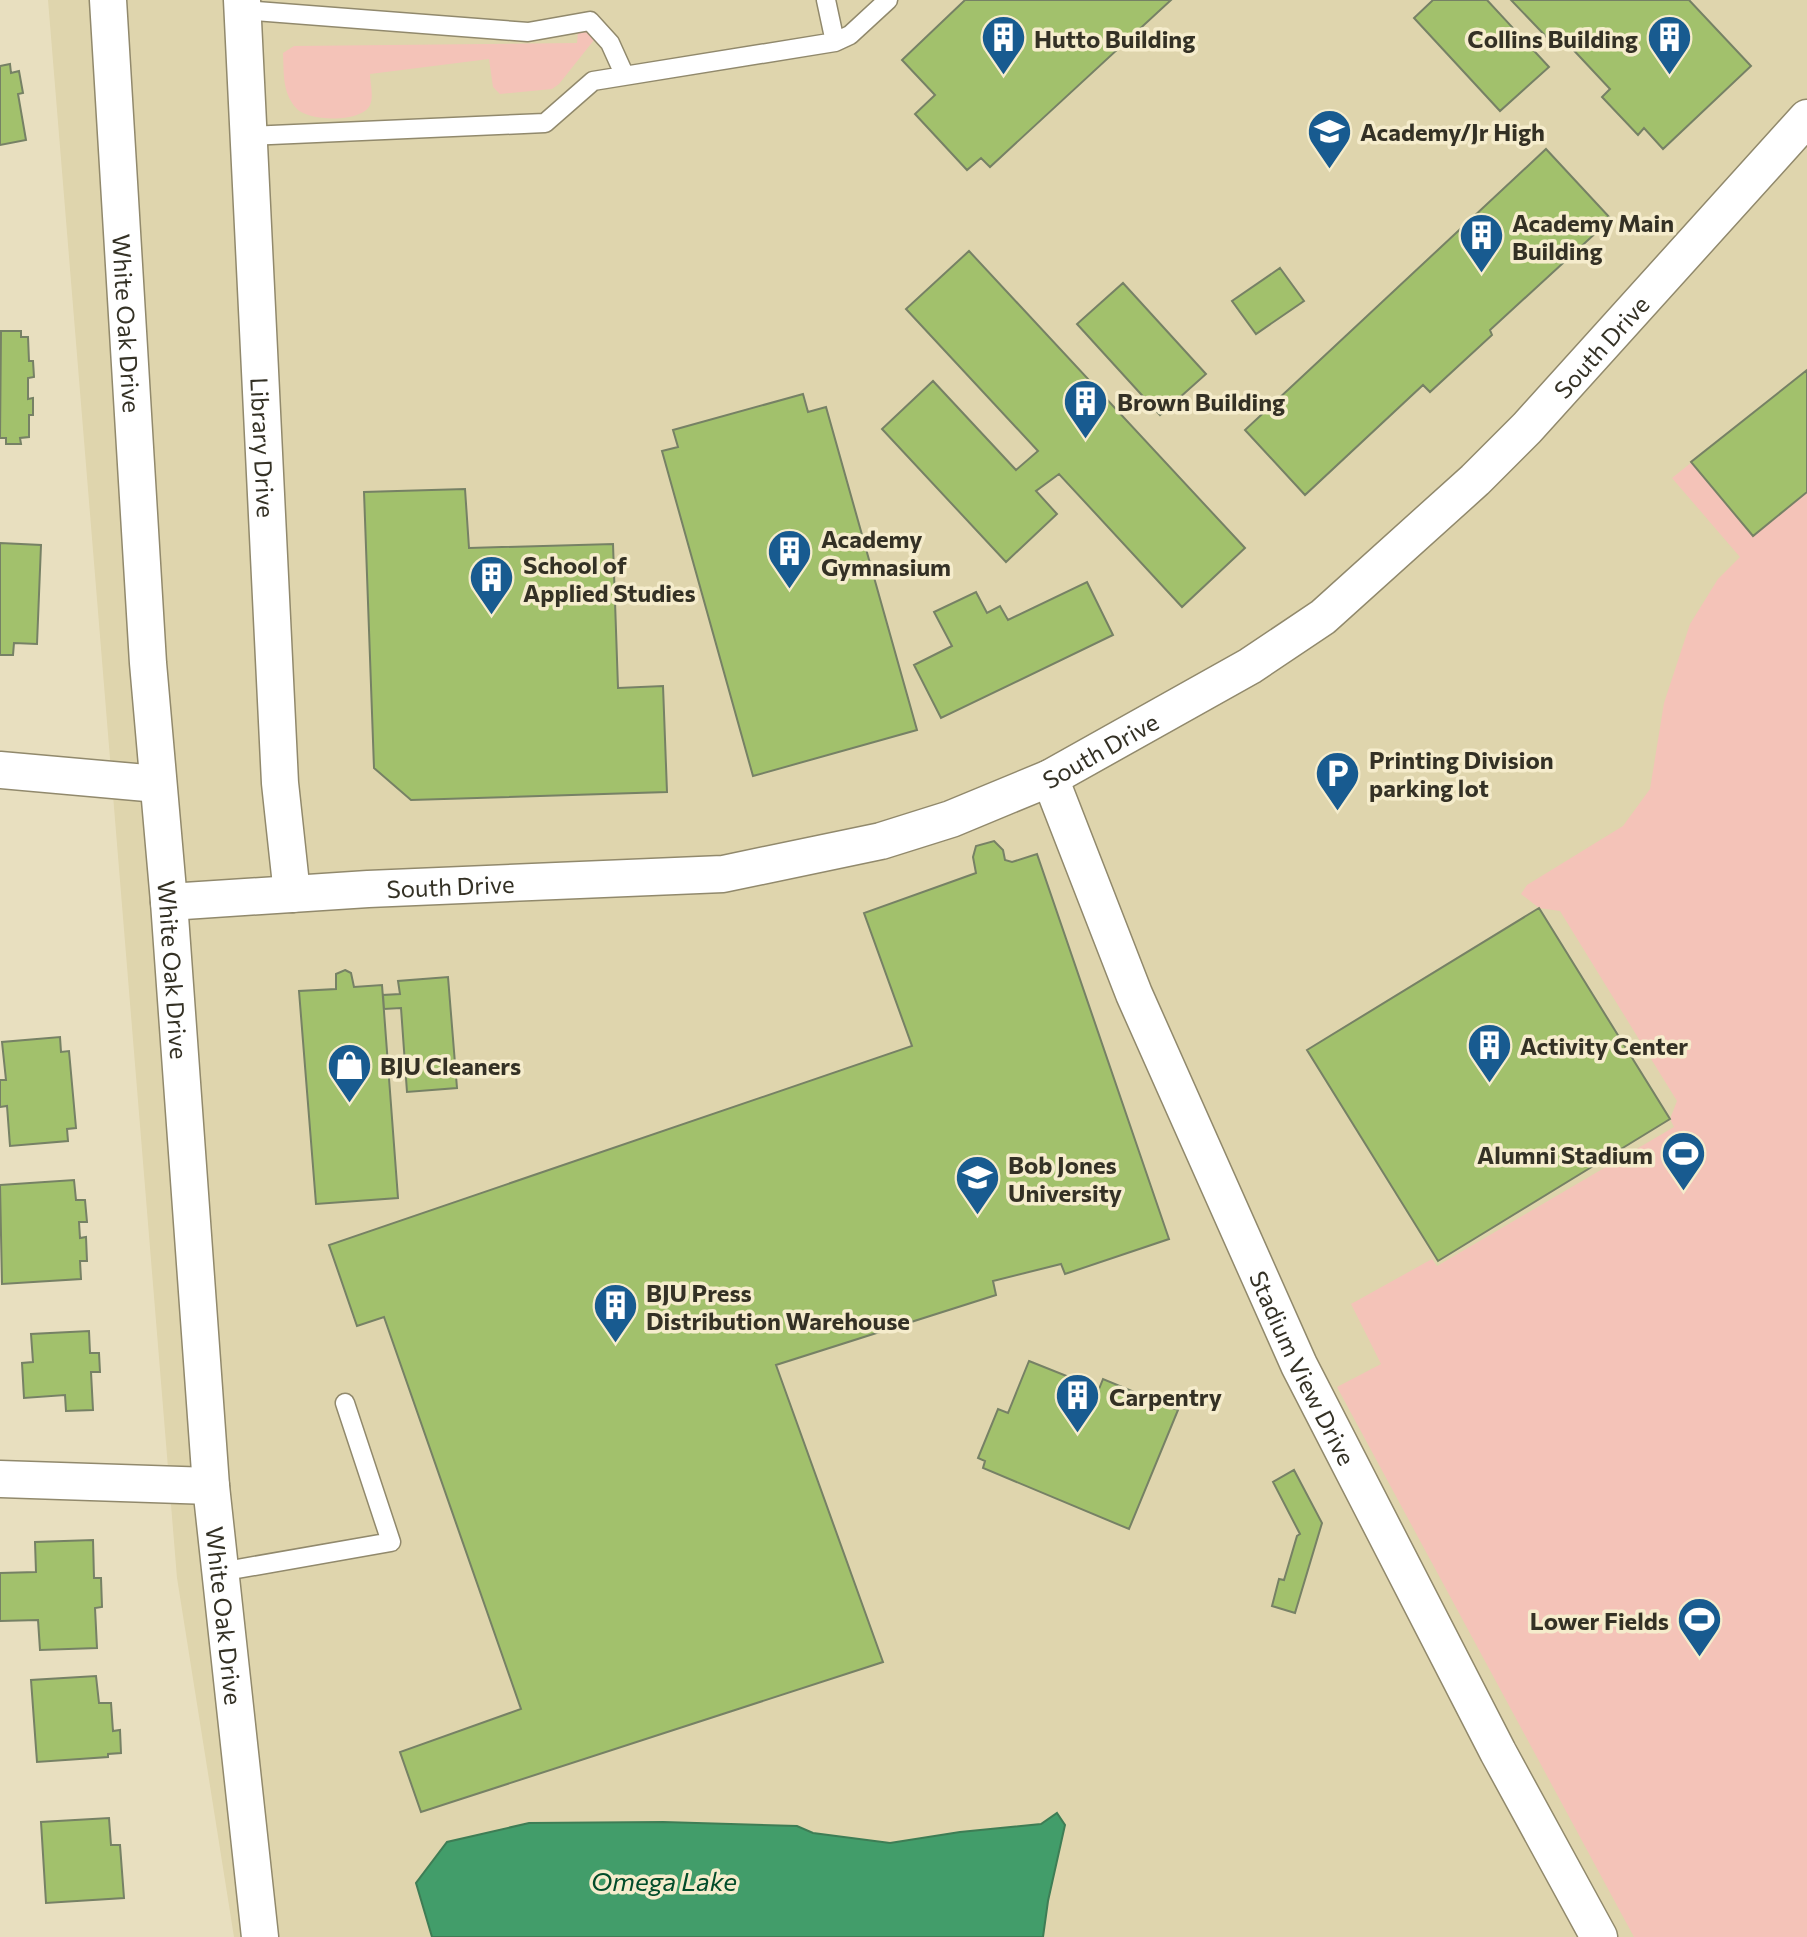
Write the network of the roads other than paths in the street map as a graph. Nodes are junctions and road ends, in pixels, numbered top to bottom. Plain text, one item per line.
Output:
1 (108, 0) edge
2 (826, 0) edge
3 (888, 0) edge
4 (243, 5) edge
5 (835, 42) junction
6 (624, 74) junction
7 (1807, 118) edge
8 (249, 136) junction
9 (0, 770) edge
10 (1050, 778) junction
11 (158, 784) junction
12 (292, 894) junction
13 (169, 902) junction
14 (345, 1403) dead end
15 (0, 1479) edge
16 (211, 1486) junction
17 (220, 1572) junction
18 (260, 1937) edge
19 (1599, 1937) edge

1 - 11 street, White Oak Drive
2 - 5 lane
3 - 5 lane
4 - 6 lane
4 - 8 street, Library Drive
5 - 6 lane
6 - 8 lane
7 - 10 street, South Drive
8 - 12 street, Library Drive
9 - 11 street
10 - 12 street, South Drive
10 - 19 street, Stadium View Drive
11 - 13 street, White Oak Drive
12 - 13 street, South Drive
13 - 16 street, White Oak Drive
14 - 17 lane
15 - 16 street
16 - 17 street, White Oak Drive
17 - 18 street, White Oak Drive

